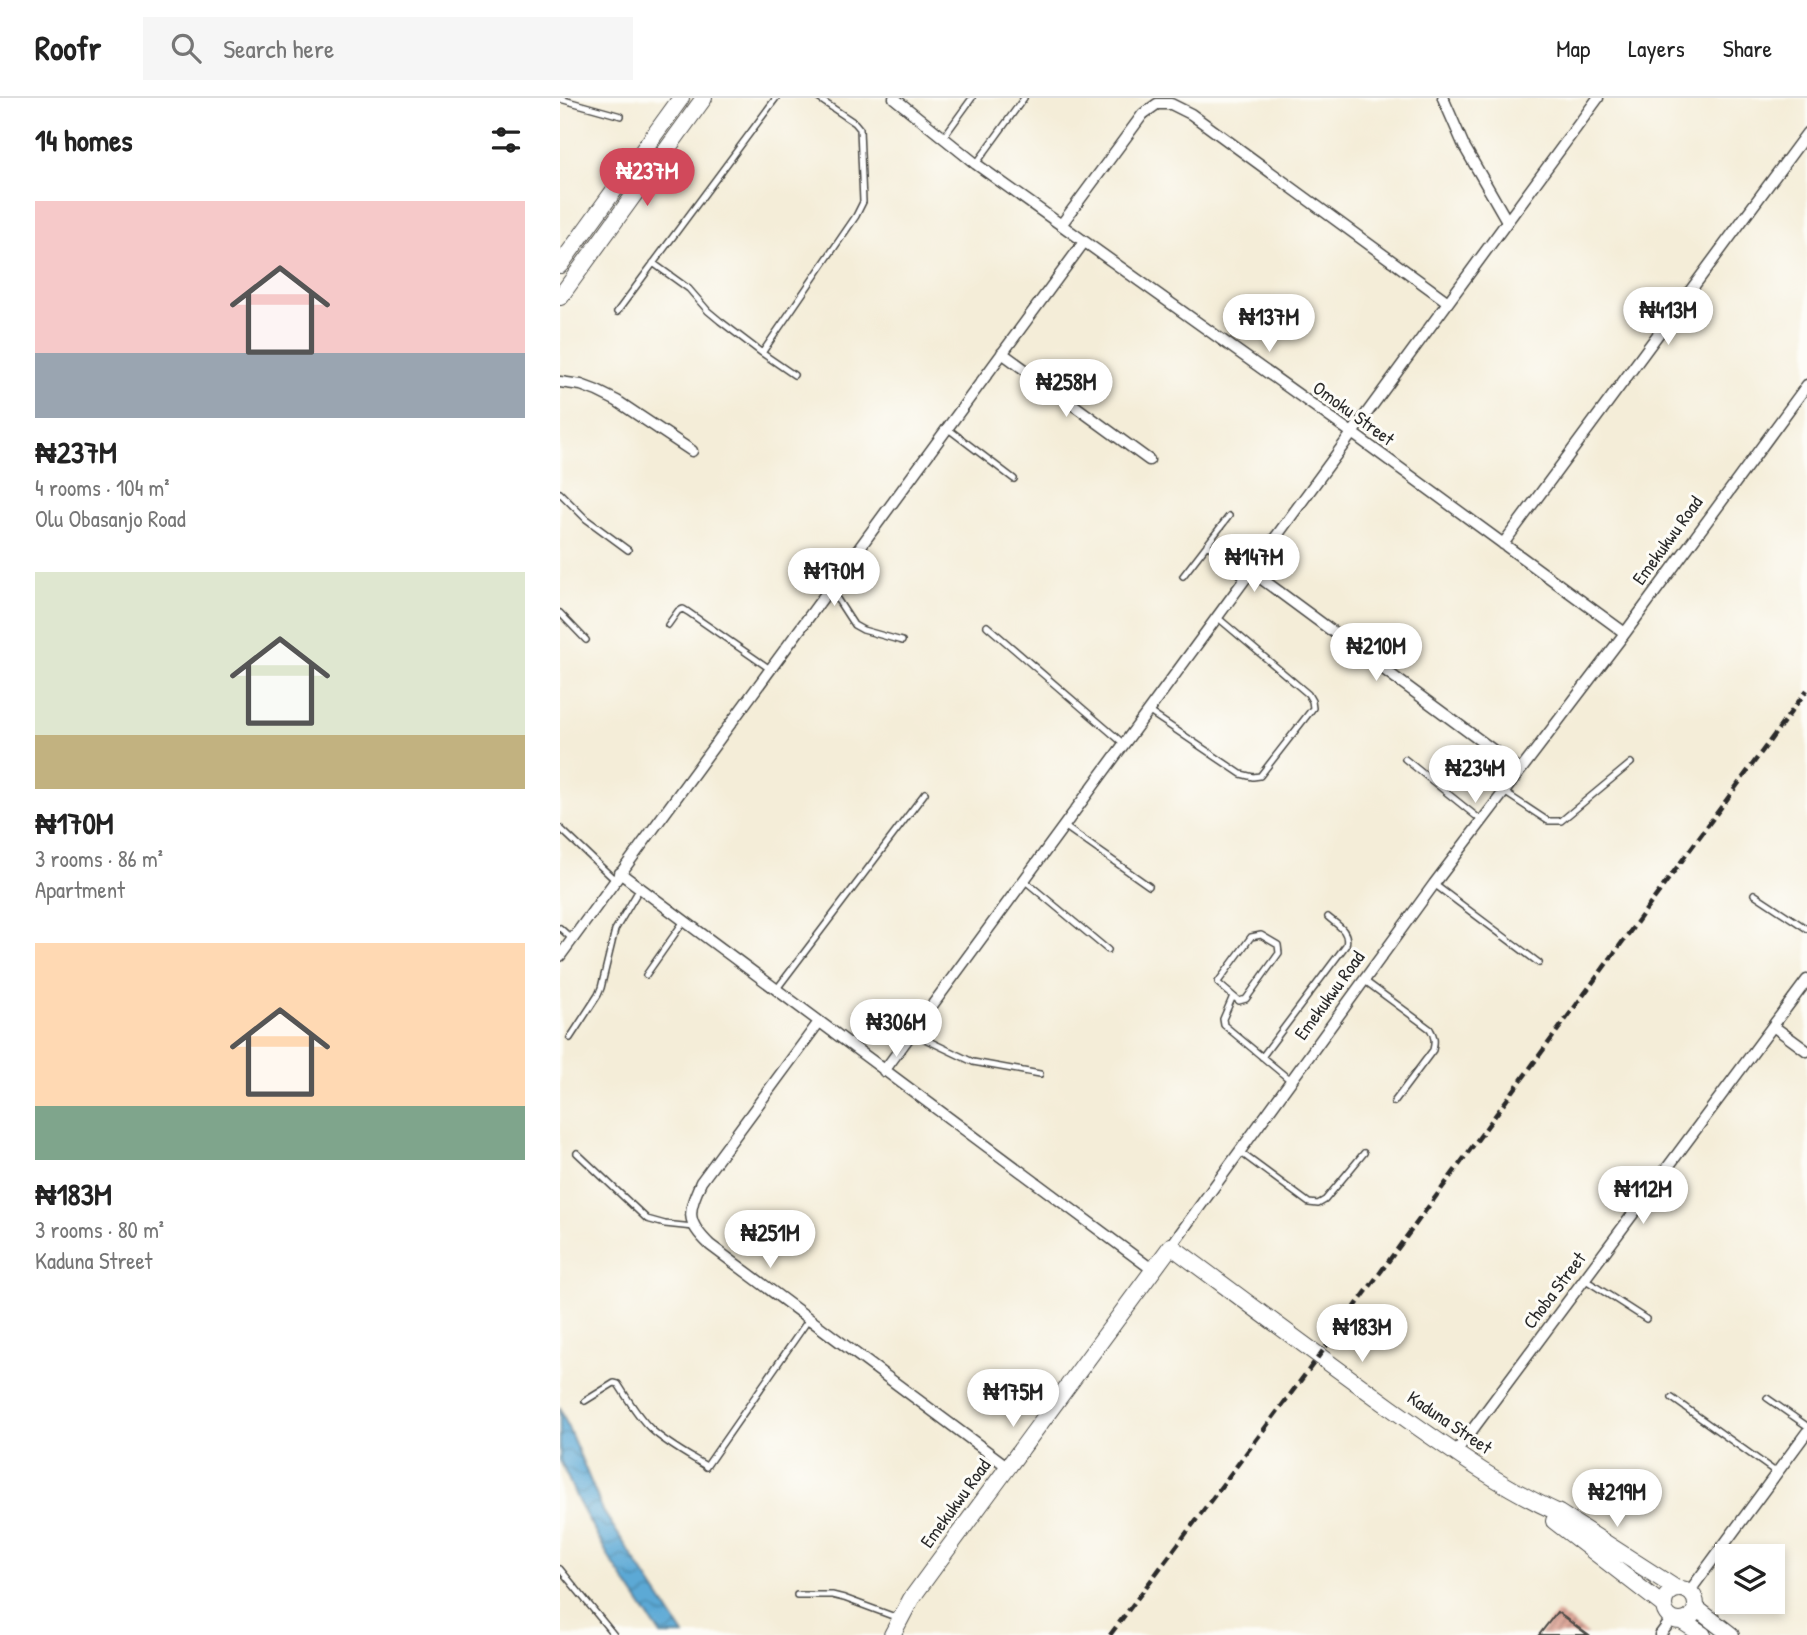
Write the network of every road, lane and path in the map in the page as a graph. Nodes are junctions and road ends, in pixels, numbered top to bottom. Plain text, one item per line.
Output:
1 (681, 98) edge
2 (704, 98) edge
3 (776, 98) edge
4 (818, 98) edge
5 (894, 98) edge
6 (972, 98) edge
7 (1024, 98) edge
8 (1443, 98) edge
9 (1598, 98) edge
10 (560, 99) edge
11 (621, 116) dead end
12 (1807, 133) edge
13 (943, 138) junction
14 (976, 164) junction
15 (1507, 221) junction
16 (1061, 225) junction
17 (1084, 242) junction
18 (653, 263) junction
19 (560, 265) edge
20 (560, 297) edge
21 (1448, 302) junction
22 (617, 312) dead end
23 (762, 353) junction
24 (1002, 353) junction
25 (794, 374) dead end
26 (560, 382) edge
27 (1807, 385) edge
28 (947, 428) junction
29 (1352, 433) junction
30 (692, 451) dead end
31 (1149, 460) dead end
32 (1014, 479) dead end
33 (560, 493) edge
34 (1229, 516) dead end
35 (1207, 544) junction
36 (1503, 544) junction
37 (628, 550) dead end
38 (1248, 575) junction
39 (1183, 576) dead end
40 (830, 587) junction
41 (560, 613) edge
42 (1217, 617) junction
43 (668, 625) dead end
44 (987, 626) dead end
45 (1625, 633) junction
46 (586, 640) dead end
47 (902, 641) dead end
48 (769, 669) junction
49 (1148, 711) junction
50 (1124, 744) junction
51 (1405, 759) dead end
52 (1631, 763) dead end
53 (1520, 769) junction
54 (1504, 792) junction
55 (925, 793) dead end
56 (1482, 821) junction
57 (1064, 826) junction
58 (560, 828) edge
59 (618, 876) junction
60 (1024, 880) junction
61 (1434, 884) junction
62 (1149, 886) dead end
63 (640, 888) junction
64 (1755, 894) dead end
65 (1328, 917) dead end
66 (684, 921) junction
67 (560, 928) edge
68 (1807, 929) edge
69 (572, 939) junction
70 (1108, 950) dead end
71 (560, 956) edge
72 (1539, 963) dead end
73 (646, 975) dead end
74 (1807, 980) edge
75 (1365, 981) junction
76 (776, 990) junction
77 (1233, 996) junction
78 (819, 1022) junction
79 (1773, 1026) junction
80 (912, 1033) junction
81 (570, 1038) dead end
82 (1807, 1051) edge
83 (1262, 1057) junction
84 (884, 1071) junction
85 (1040, 1074) dead end
86 (1292, 1081) junction
87 (1394, 1102) dead end
88 (1240, 1152) junction
89 (577, 1153) dead end
90 (1364, 1153) dead end
91 (694, 1227) junction
92 (1171, 1246) junction
93 (1153, 1270) junction
94 (1584, 1279) junction
95 (809, 1319) junction
96 (1646, 1319) dead end
97 (1672, 1398) dead end
98 (1767, 1398) dead end
99 (585, 1401) dead end
100 (1807, 1426) edge
101 (1807, 1432) edge
102 (1455, 1453) junction
103 (1008, 1467) junction
104 (1777, 1473) junction
105 (1539, 1504) junction
106 (560, 1569) edge
107 (1683, 1591) junction
108 (797, 1595) dead end
109 (1696, 1608) junction
110 (1673, 1616) junction
111 (901, 1619) junction
112 (609, 1629) junction
113 (602, 1635) edge
114 (614, 1635) edge
115 (892, 1635) edge
116 (1660, 1635) edge
117 (1703, 1635) edge
118 (1731, 1635) edge

1 - 19 street
2 - 20 street
3 - 18 lane
4 - 23 lane
5 - 13 street, Omoku Street
6 - 13 lane
7 - 14 lane
8 - 15 street
9 - 15 street
10 - 11 lane
12 - 36 street
13 - 14 street, Omoku Street
14 - 16 street, Omoku Street
15 - 21 street
16 - 17 street, Omoku Street
16 - 21 street
17 - 24 street
17 - 29 street, Omoku Street
18 - 22 lane
18 - 23 lane
21 - 29 street
23 - 25 lane
24 - 28 street
24 - 31 street
26 - 30 street
27 - 45 street, Emekukwu Road
28 - 32 lane
28 - 40 street
29 - 36 street, Omoku Street
29 - 38 street
33 - 37 lane
34 - 35 lane
35 - 38 lane
35 - 39 lane
36 - 45 street, Omoku Street
38 - 42 street
38 - 53 street
40 - 47 lane
40 - 48 street
41 - 46 lane
42 - 49 street
42 - 49 lane
43 - 48 lane
44 - 50 lane
45 - 53 street, Emekukwu Road
48 - 59 street
49 - 50 street
50 - 57 street
51 - 56 lane
52 - 54 lane
53 - 54 street, Emekukwu Road
54 - 56 street, Emekukwu Road
55 - 76 lane
56 - 61 street, Emekukwu Road
57 - 60 street
57 - 62 lane
58 - 59 lane
59 - 63 street
59 - 69 street
60 - 70 lane
60 - 80 street
61 - 72 lane
61 - 75 street, Emekukwu Road
63 - 66 street
63 - 81 lane
64 - 68 lane
65 - 83 lane
66 - 73 lane
66 - 76 street
67 - 69 lane
69 - 71 street
74 - 79 street, Choba Street
75 - 86 street, Emekukwu Road
75 - 87 lane
76 - 78 street
77 - 77 lane
77 - 83 lane
78 - 84 street
78 - 91 street
79 - 82 street
79 - 94 street, Choba Street
80 - 84 street
80 - 85 lane
83 - 86 lane
84 - 93 street
86 - 88 street, Emekukwu Road
88 - 90 lane
88 - 92 street, Emekukwu Road
89 - 91 lane
91 - 95 street
92 - 93 street, Emekukwu Road
92 - 102 street, Kaduna Street
93 - 103 street, Emekukwu Road
94 - 96 lane
94 - 102 street, Choba Street
95 - 99 lane
95 - 103 street
97 - 104 lane
98 - 100 lane
101 - 104 street
102 - 105 street, Kaduna Street
103 - 111 street, Emekukwu Road
104 - 107 street
105 - 107 street, Kaduna Street
105 - 110 street, Kaduna Street
106 - 112 lane
107 - 109 street
107 - 110 street
108 - 111 lane
109 - 110 street
109 - 118 street
110 - 116 street
110 - 117 street, Kaduna Street
111 - 115 street, Emekukwu Road
112 - 113 lane
112 - 114 lane

